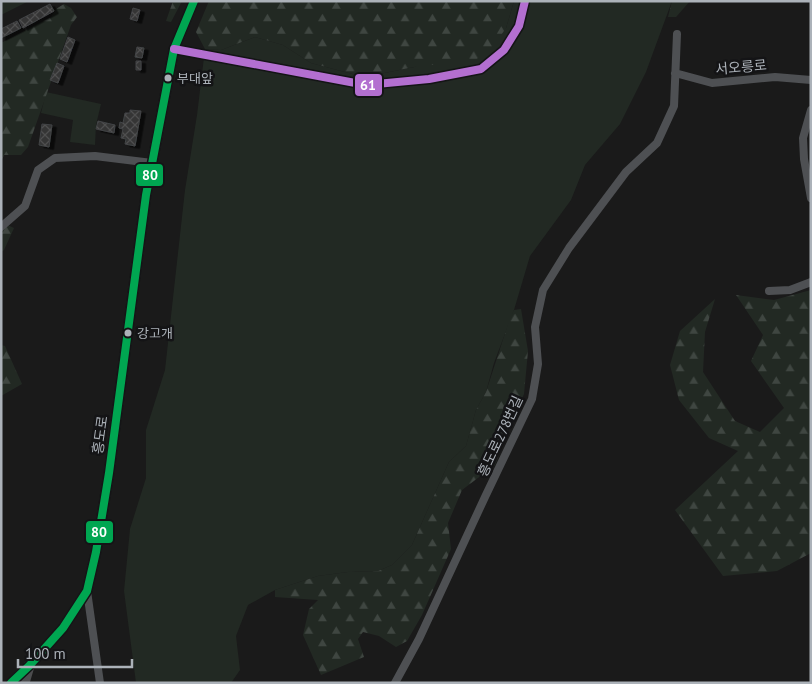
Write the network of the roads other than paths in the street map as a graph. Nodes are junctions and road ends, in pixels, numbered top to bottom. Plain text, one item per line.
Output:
1 (194, 1) edge
2 (525, 1) edge
3 (677, 34) dead end
4 (174, 49) junction
5 (675, 73) junction
6 (811, 80) edge
7 (811, 110) edge
8 (152, 163) junction
9 (811, 198) edge
10 (1, 227) edge
11 (811, 282) edge
12 (769, 291) dead end
13 (87, 591) junction
14 (29, 666) junction
15 (11, 683) edge
16 (24, 683) edge
17 (100, 683) edge
18 (395, 683) edge

1 - 4 street, 흥도로
2 - 4 street
3 - 5 street, 흥도로278번길
4 - 8 street, 흥도로
5 - 6 street, 서오릉로
5 - 18 street, 흥도로278번길
7 - 9 street
8 - 10 street
8 - 13 street, 흥도로
11 - 12 street
13 - 14 street, 흥도로
13 - 17 street
14 - 15 street, 흥도로
14 - 16 main road

